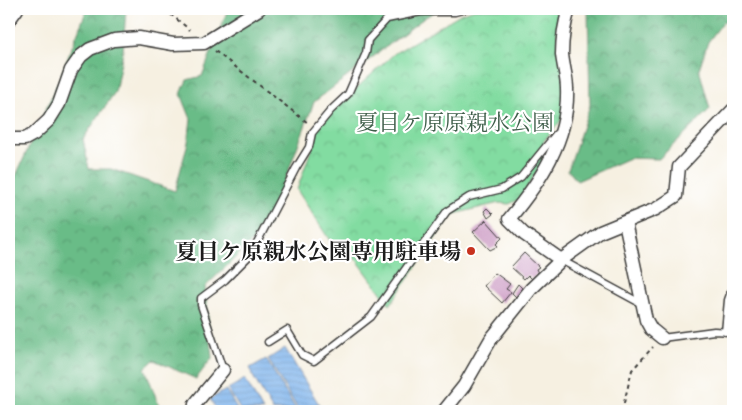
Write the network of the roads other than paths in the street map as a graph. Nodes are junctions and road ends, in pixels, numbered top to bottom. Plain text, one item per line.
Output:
1 (17, 9) edge
2 (258, 9) edge
3 (466, 9) edge
4 (566, 12) edge
5 (9, 20) edge
6 (733, 110) edge
7 (564, 124) junction
8 (9, 139) edge
9 (625, 222) junction
10 (561, 260) junction
11 (733, 286) edge
12 (642, 304) junction
13 (725, 332) junction
14 (733, 332) edge
15 (662, 338) joint
16 (268, 342) dead end
17 (223, 370) joint
18 (194, 411) edge
19 (444, 411) edge

1 - 5 street
2 - 8 street
3 - 17 lane
4 - 7 street
6 - 9 street
7 - 10 street
7 - 16 lane
9 - 10 street
9 - 12 street
10 - 12 lane
10 - 19 street
11 - 13 lane
12 - 15 street
13 - 14 lane
13 - 15 lane
17 - 18 street

